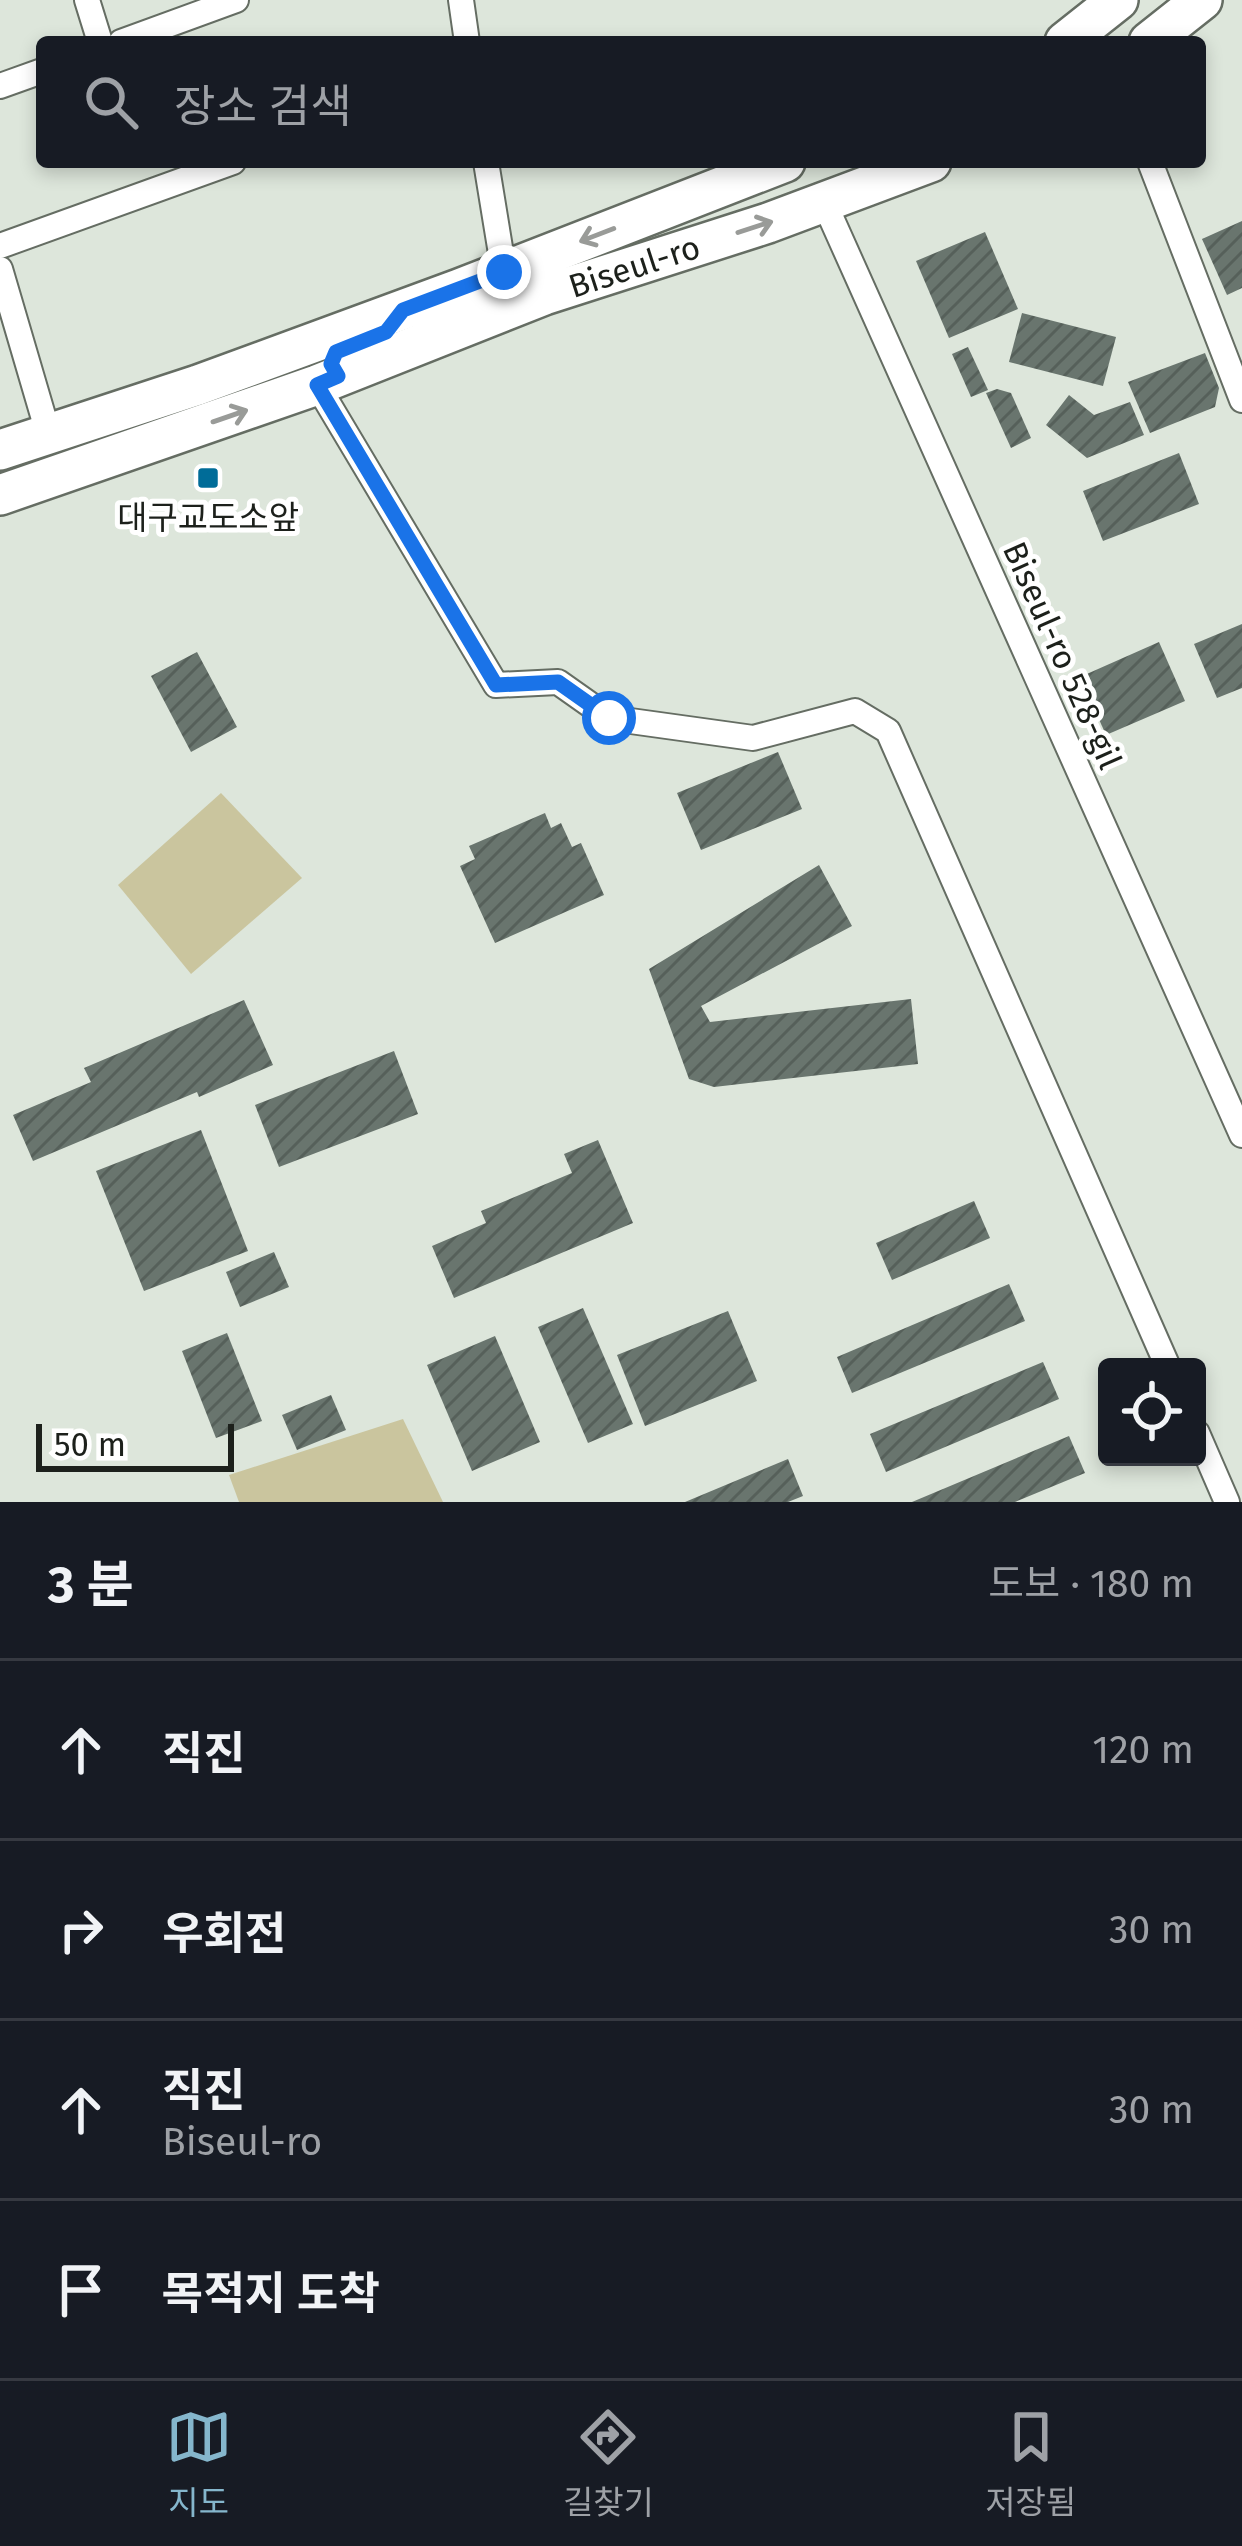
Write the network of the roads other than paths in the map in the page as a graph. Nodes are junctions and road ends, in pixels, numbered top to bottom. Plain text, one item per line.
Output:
1 (87, 0) edge
2 (236, 0) edge
3 (460, 0) edge
4 (1118, 0) edge
5 (1202, 0) edge
6 (98, 36) edge
7 (137, 36) edge
8 (466, 36) edge
9 (1073, 36) edge
10 (1157, 36) edge
11 (36, 73) edge
12 (0, 86) edge
13 (216, 168) edge
14 (488, 168) edge
15 (770, 168) edge
16 (915, 168) edge
17 (1152, 168) edge
18 (824, 202) junction
19 (0, 246) edge
20 (0, 269) edge
21 (504, 272) junction
22 (403, 310) junction
23 (327, 381) junction
24 (165, 397) junction
25 (1242, 400) edge
26 (49, 436) junction
27 (0, 450) edge
28 (97, 462) junction
29 (0, 495) edge
30 (1242, 1136) edge
31 (1164, 1358) edge
32 (1206, 1454) edge
33 (1227, 1502) edge

1 - 6 street
2 - 7 street
3 - 8 street
4 - 9 main road
5 - 10 main road
11 - 12 street
13 - 19 street
14 - 21 street
15 -> 21 main road, Biseul-ro
16 - 18 main road, Biseul-ro
17 - 25 street
23 -> 18 main road, Biseul-ro
18 - 30 street, Biseul-ro 528-gil
20 - 26 street
21 - 22 main road, Biseul-ro
22 - 23 main road
22 - 24 main road, Biseul-ro
28 -> 23 main road, Biseul-ro
23 - 31 street
24 - 26 main road, Biseul-ro
24 - 28 main road
26 - 27 main road, Biseul-ro
28 - 29 main road, Biseul-ro
32 - 33 street

